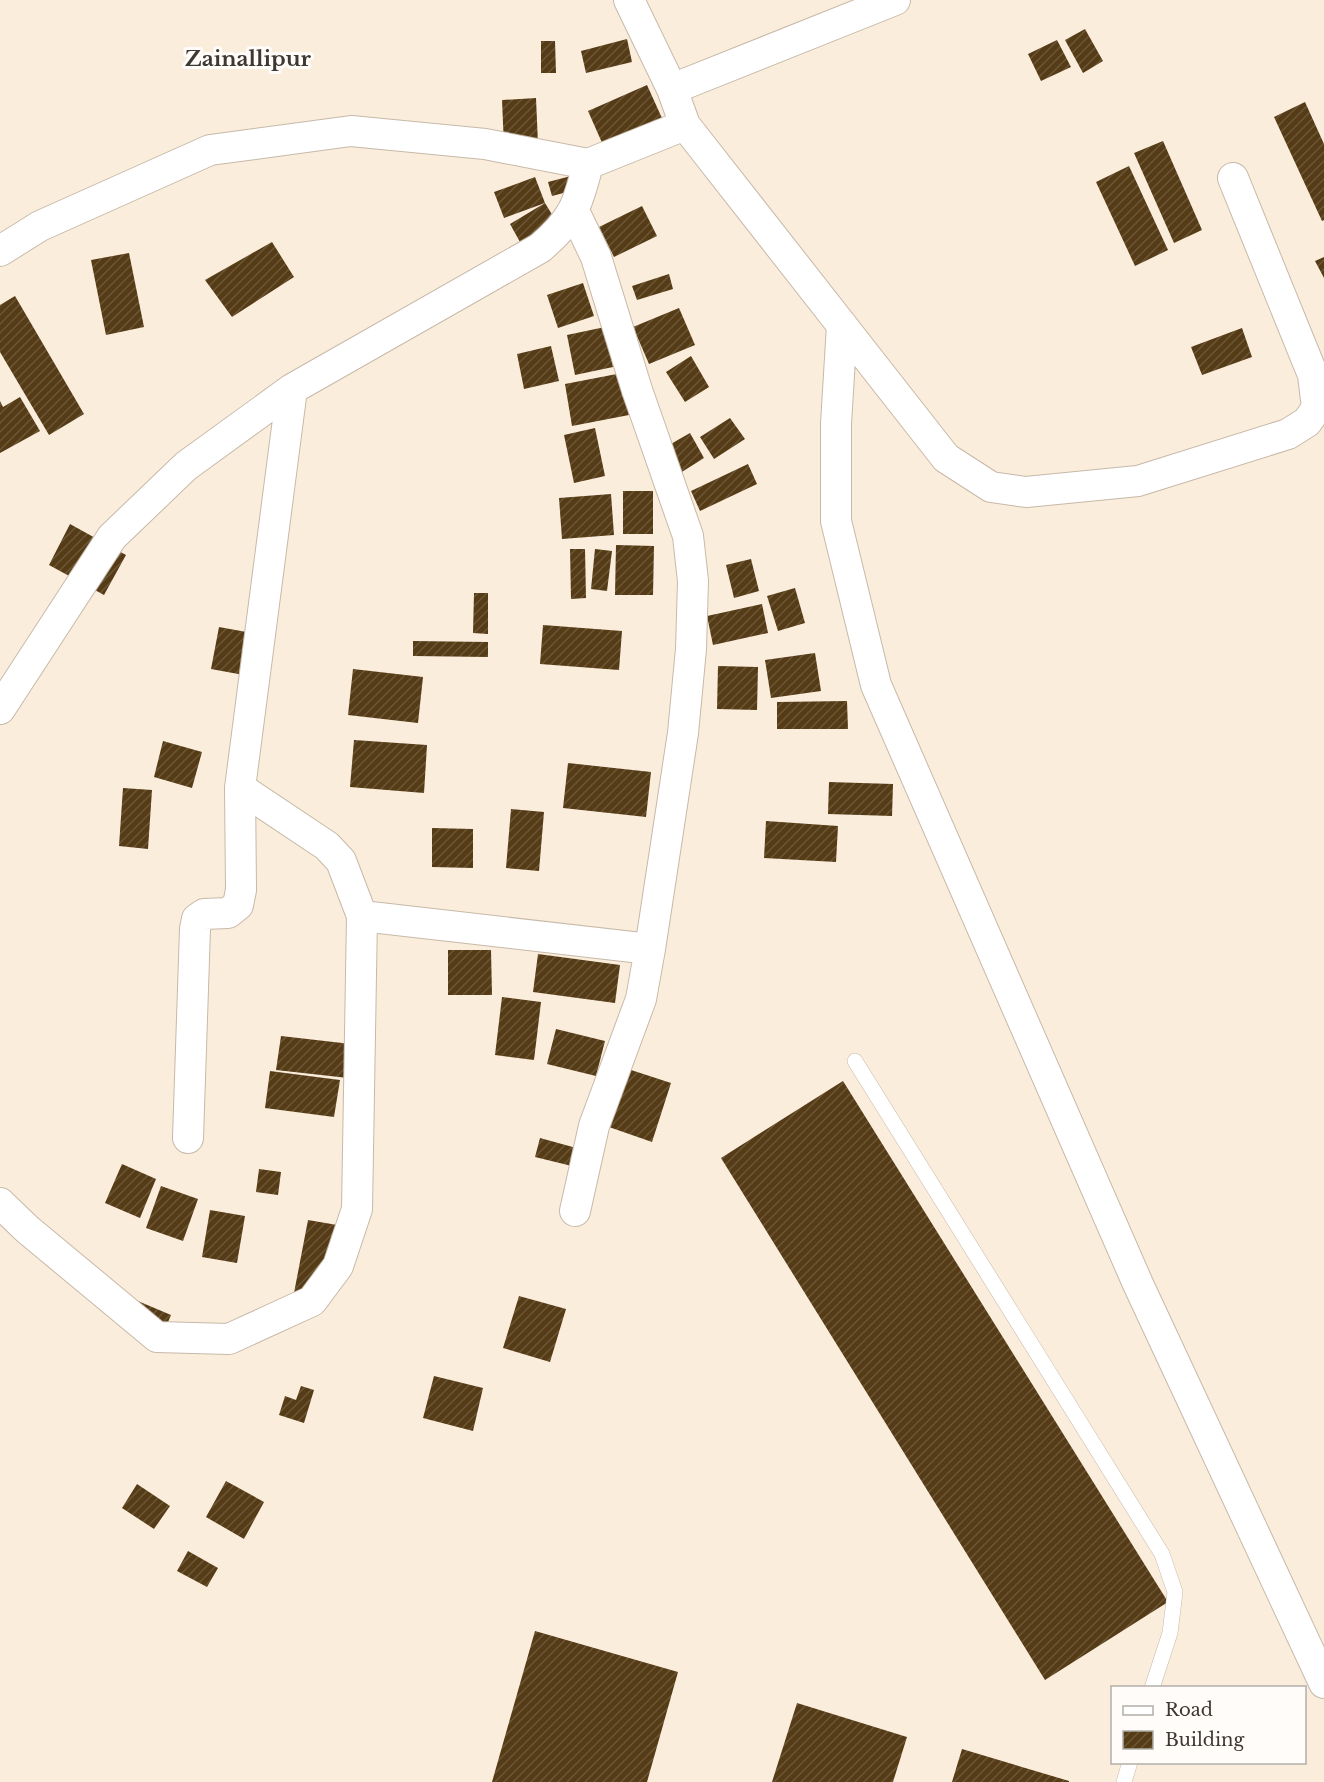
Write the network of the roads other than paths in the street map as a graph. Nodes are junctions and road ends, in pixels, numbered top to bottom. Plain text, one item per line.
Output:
1 (629, 0) edge
2 (896, 0) edge
3 (672, 89) junction
4 (685, 125) junction
5 (588, 164) junction
6 (1233, 178) dead end
7 (574, 211) junction
8 (0, 251) edge
9 (842, 326) junction
10 (292, 389) junction
11 (0, 709) edge
12 (240, 788) junction
13 (362, 916) junction
14 (650, 949) junction
15 (855, 1061) dead end
16 (188, 1138) dead end
17 (0, 1203) edge
18 (575, 1211) dead end
19 (1324, 1683) edge
20 (1153, 1686) edge
21 (1129, 1764) edge
22 (1124, 1782) edge

1 - 3 street
2 - 3 street
3 - 4 street
4 - 5 street
4 - 9 street
5 - 7 street
5 - 8 street
6 - 9 street
7 - 10 street
7 - 14 street
9 - 19 street
10 - 11 street
10 - 12 street
12 - 13 street
12 - 16 street
13 - 14 street
13 - 17 street
14 - 18 street
15 - 20 lane
21 - 22 lane

